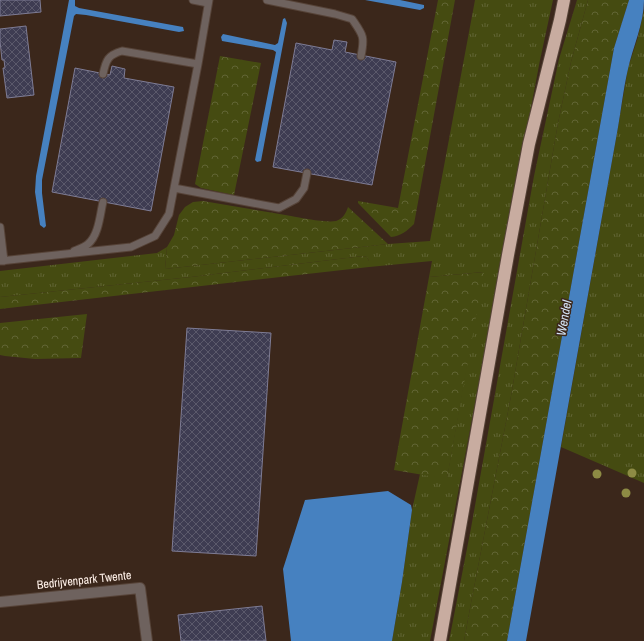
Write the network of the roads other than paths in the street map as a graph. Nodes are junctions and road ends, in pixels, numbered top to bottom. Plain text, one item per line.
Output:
1 (193, 0) edge
2 (267, 0) edge
3 (564, 0) edge
4 (567, 0) edge
5 (209, 1) edge
6 (560, 20) junction
7 (361, 56) dead end
8 (198, 64) junction
9 (103, 74) dead end
10 (307, 173) dead end
11 (174, 188) junction
12 (102, 202) dead end
13 (0, 226) edge
14 (71, 253) junction
15 (2, 261) edge
16 (0, 602) edge
17 (147, 641) edge
18 (440, 641) edge

1 - 5 lane
2 - 7 lane
3 - 6 highway
4 - 6 highway
5 - 8 lane
6 - 18 highway
8 - 9 lane
8 - 11 lane
10 - 11 lane
11 - 14 lane
12 - 14 lane
13 - 15 lane
14 - 15 lane
16 - 17 street, Bedrijvenpark Twente

